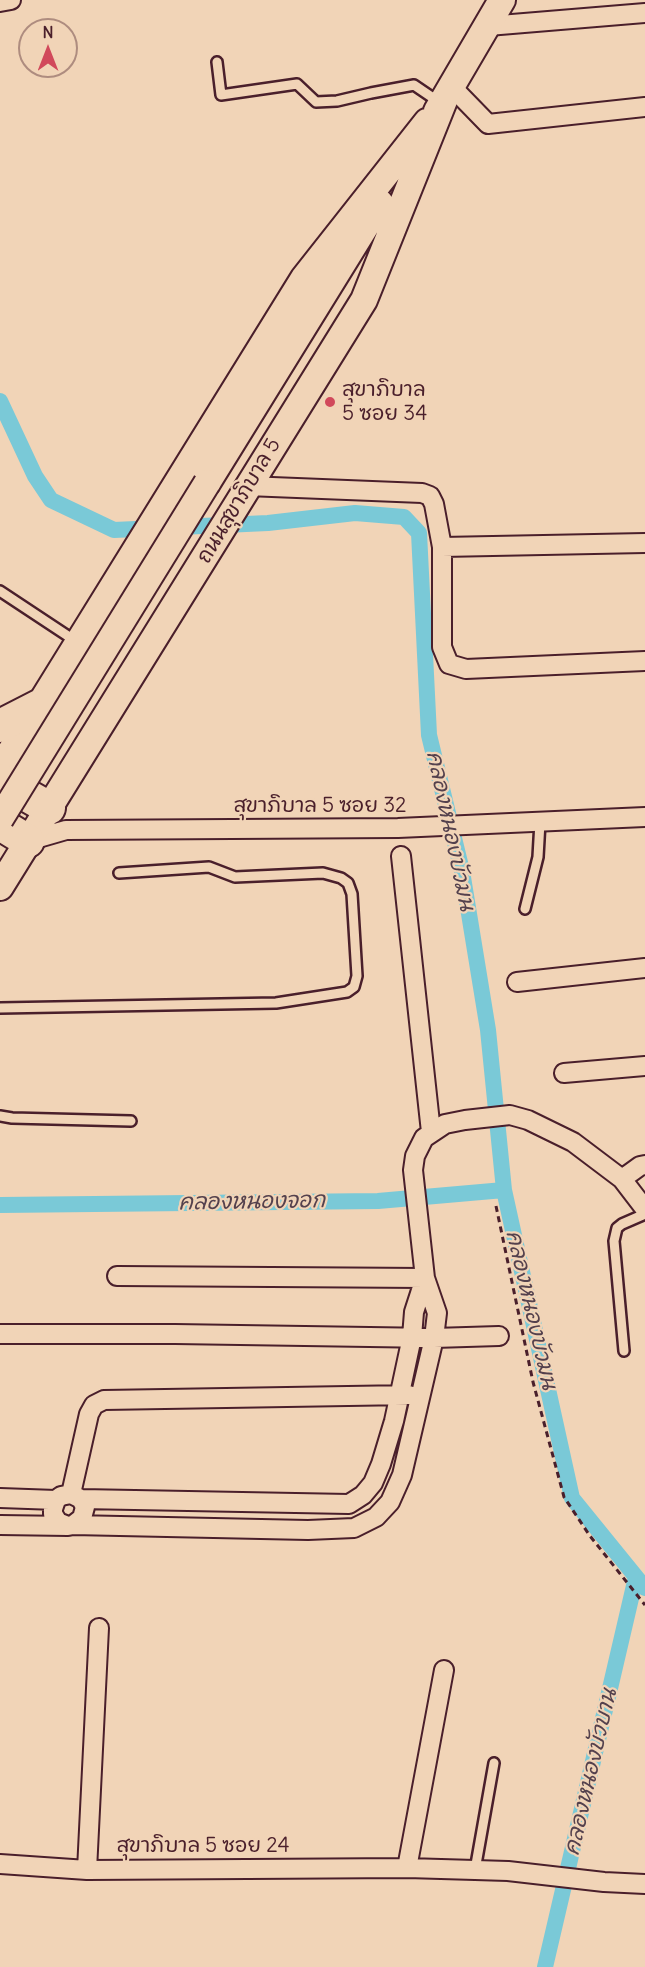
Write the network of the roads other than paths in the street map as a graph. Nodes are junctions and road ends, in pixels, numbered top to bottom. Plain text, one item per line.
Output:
1 (11, 0) edge
2 (502, 0) edge
3 (0, 2) edge
4 (645, 13) edge
5 (488, 26) junction
6 (217, 62) dead end
7 (446, 96) junction
8 (645, 106) edge
9 (242, 496) junction
10 (645, 543) edge
11 (442, 547) junction
12 (0, 591) edge
13 (77, 642) junction
14 (645, 661) edge
15 (37, 711) junction
16 (0, 726) edge
17 (90, 742) junction
18 (0, 769) edge
19 (0, 780) edge
20 (645, 817) edge
21 (57, 819) junction
22 (0, 821) edge
23 (540, 822) junction
24 (28, 841) junction
25 (401, 856) dead end
26 (119, 873) dead end
27 (0, 887) edge
28 (525, 909) dead end
29 (645, 968) edge
30 (517, 982) dead end
31 (0, 1008) edge
32 (645, 1066) edge
33 (564, 1073) dead end
34 (0, 1116) edge
35 (131, 1121) dead end
36 (431, 1132) junction
37 (645, 1165) edge
38 (622, 1179) junction
39 (645, 1209) edge
40 (645, 1215) edge
41 (117, 1276) dead end
42 (425, 1278) junction
43 (414, 1312) junction
44 (437, 1313) junction
45 (0, 1334) edge
46 (499, 1336) dead end
47 (412, 1337) junction
48 (434, 1338) junction
49 (624, 1351) dead end
50 (400, 1394) junction
51 (421, 1396) junction
52 (0, 1498) edge
53 (69, 1498) junction
54 (306, 1504) junction
55 (0, 1525) edge
56 (70, 1526) junction
57 (308, 1530) junction
58 (99, 1628) dead end
59 (444, 1670) dead end
60 (494, 1763) dead end
61 (0, 1864) edge
62 (407, 1868) junction
63 (87, 1870) junction
64 (475, 1870) junction
65 (645, 1884) edge

1 - 3 street
2 - 5 main road, ถนนสุขาภิบาล 5
4 - 5 street
5 - 7 main road, ถนนสุขาภิบาล 5
6 - 7 lane
7 - 8 street
7 - 9 main road, ถนนสุขาภิบาล 5
7 - 13 main road, ถนนสุขาภิบาล 5
7 - 22 main road, ถนนสุขาภิบาล 5, bridge
9 - 11 street
9 - 17 main road, ถนนสุขาภิบาล 5
10 - 11 street
11 - 14 street
12 - 13 lane
13 - 15 main road, ถนนสุขาภิบาล 5
15 - 16 highway
15 - 17 main road
15 - 18 main road, ถนนสุขาภิบาล 5
17 - 21 main road, ถนนสุขาภิบาล 5
19 - 21 highway
20 - 23 street, สุขาภิบาล 5 ซอย 32
21 - 23 street, สุขาภิบาล 5 ซอย 32
21 - 24 main road, ถนนสุขาภิบาล 5
22 - 24 highway
23 - 28 lane
24 - 27 main road, ถนนสุขาภิบาล 5
25 - 36 street
26 - 31 lane
29 - 30 street
32 - 33 street
34 - 35 lane
36 - 38 street
36 - 42 street
37 - 38 street
38 - 39 street
40 - 49 lane
41 - 42 street
42 - 43 street
42 - 44 street
43 - 44 street
43 - 47 street
44 - 48 street
45 - 47 street
46 - 48 street
47 - 48 street
47 - 50 street
48 - 51 street
50 - 51 street
50 - 53 street
50 - 54 street
51 - 57 street
52 - 53 street
53 - 54 street
53 - 56 street
53 - 56 street
54 - 57 street
55 - 56 street
56 - 57 street
58 - 63 street
59 - 62 street
60 - 64 lane
61 - 63 street, สุขาภิบาล 5 ซอย 24
62 - 63 street, สุขาภิบาล 5 ซอย 24
62 - 64 street, สุขาภิบาล 5 ซอย 24
64 - 65 street, สุขาภิบาล 5 ซอย 24

